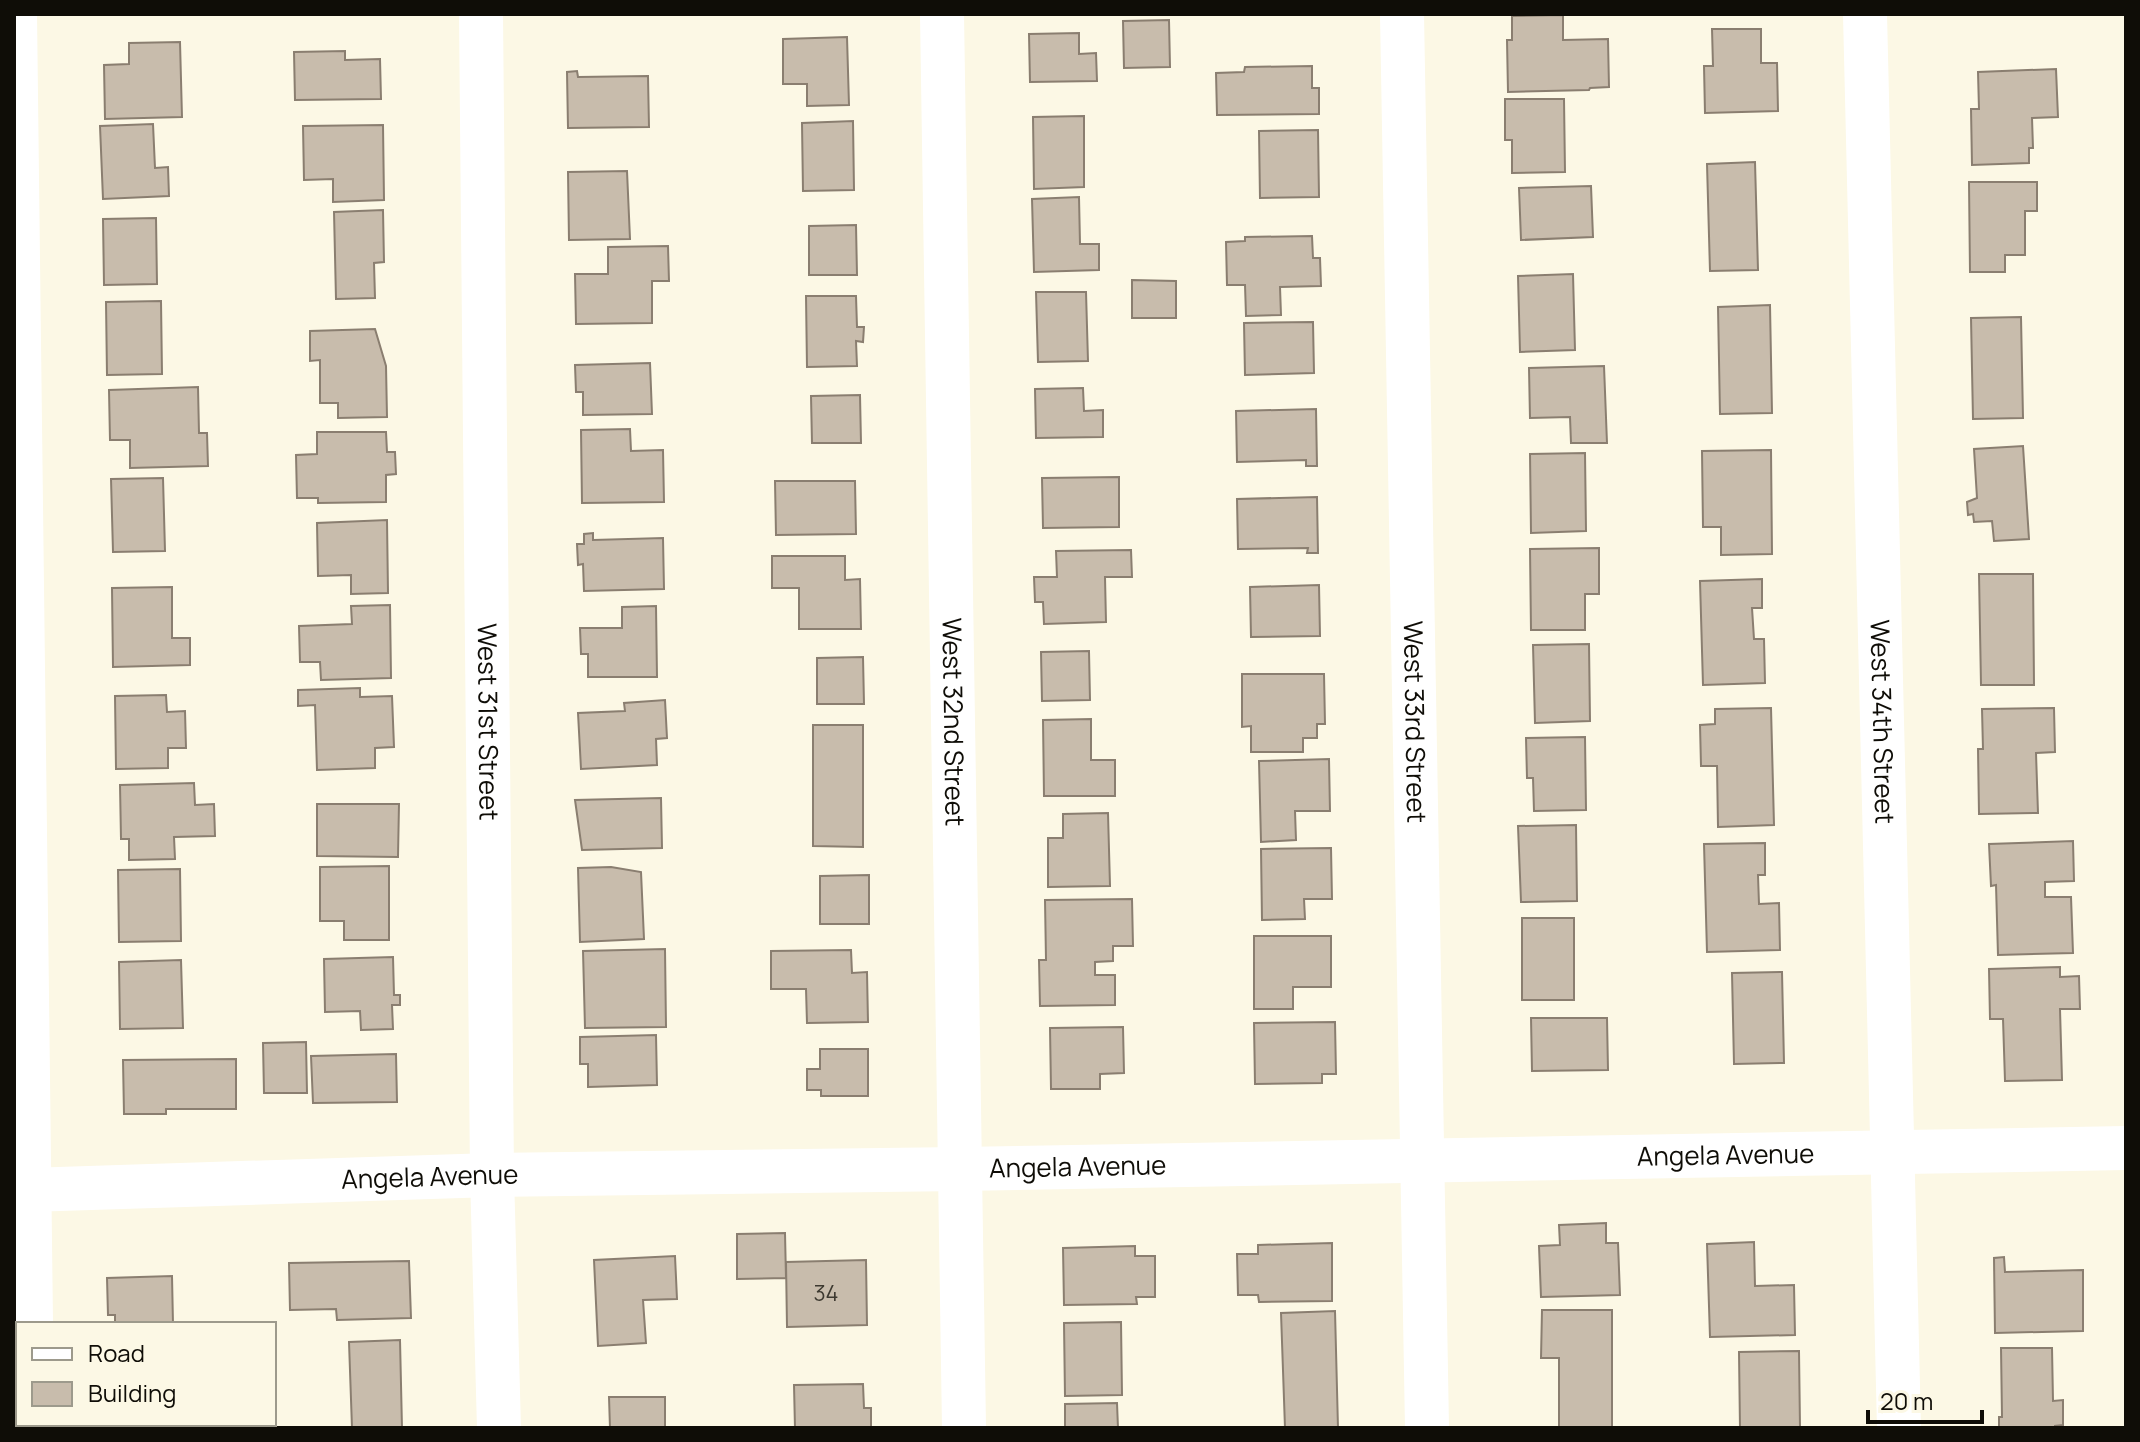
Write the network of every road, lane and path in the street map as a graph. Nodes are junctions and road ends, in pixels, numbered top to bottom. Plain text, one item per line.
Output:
1 (15, 14) edge
2 (481, 14) edge
3 (942, 14) edge
4 (1402, 14) edge
5 (1865, 14) edge
6 (2126, 1148) edge
7 (1894, 1151) junction
8 (1422, 1160) junction
9 (961, 1169) junction
10 (492, 1175) junction
11 (28, 1190) junction
12 (31, 1322) edge
13 (499, 1428) edge
14 (964, 1428) edge
15 (1427, 1428) edge
16 (1899, 1428) edge

1 - 11 street
2 - 10 street, West 31st Street
3 - 9 street, West 32nd Street
4 - 8 street, West 33rd Street
5 - 7 street, West 34th Street
6 - 7 street, Angela Avenue
7 - 8 street, Angela Avenue
7 - 16 street, West 34th Street
8 - 9 street, Angela Avenue
8 - 15 street, West 33rd Street
9 - 10 street, Angela Avenue
9 - 14 street, West 32nd Street
10 - 11 street, Angela Avenue
10 - 13 street, West 31st Street
11 - 12 street

